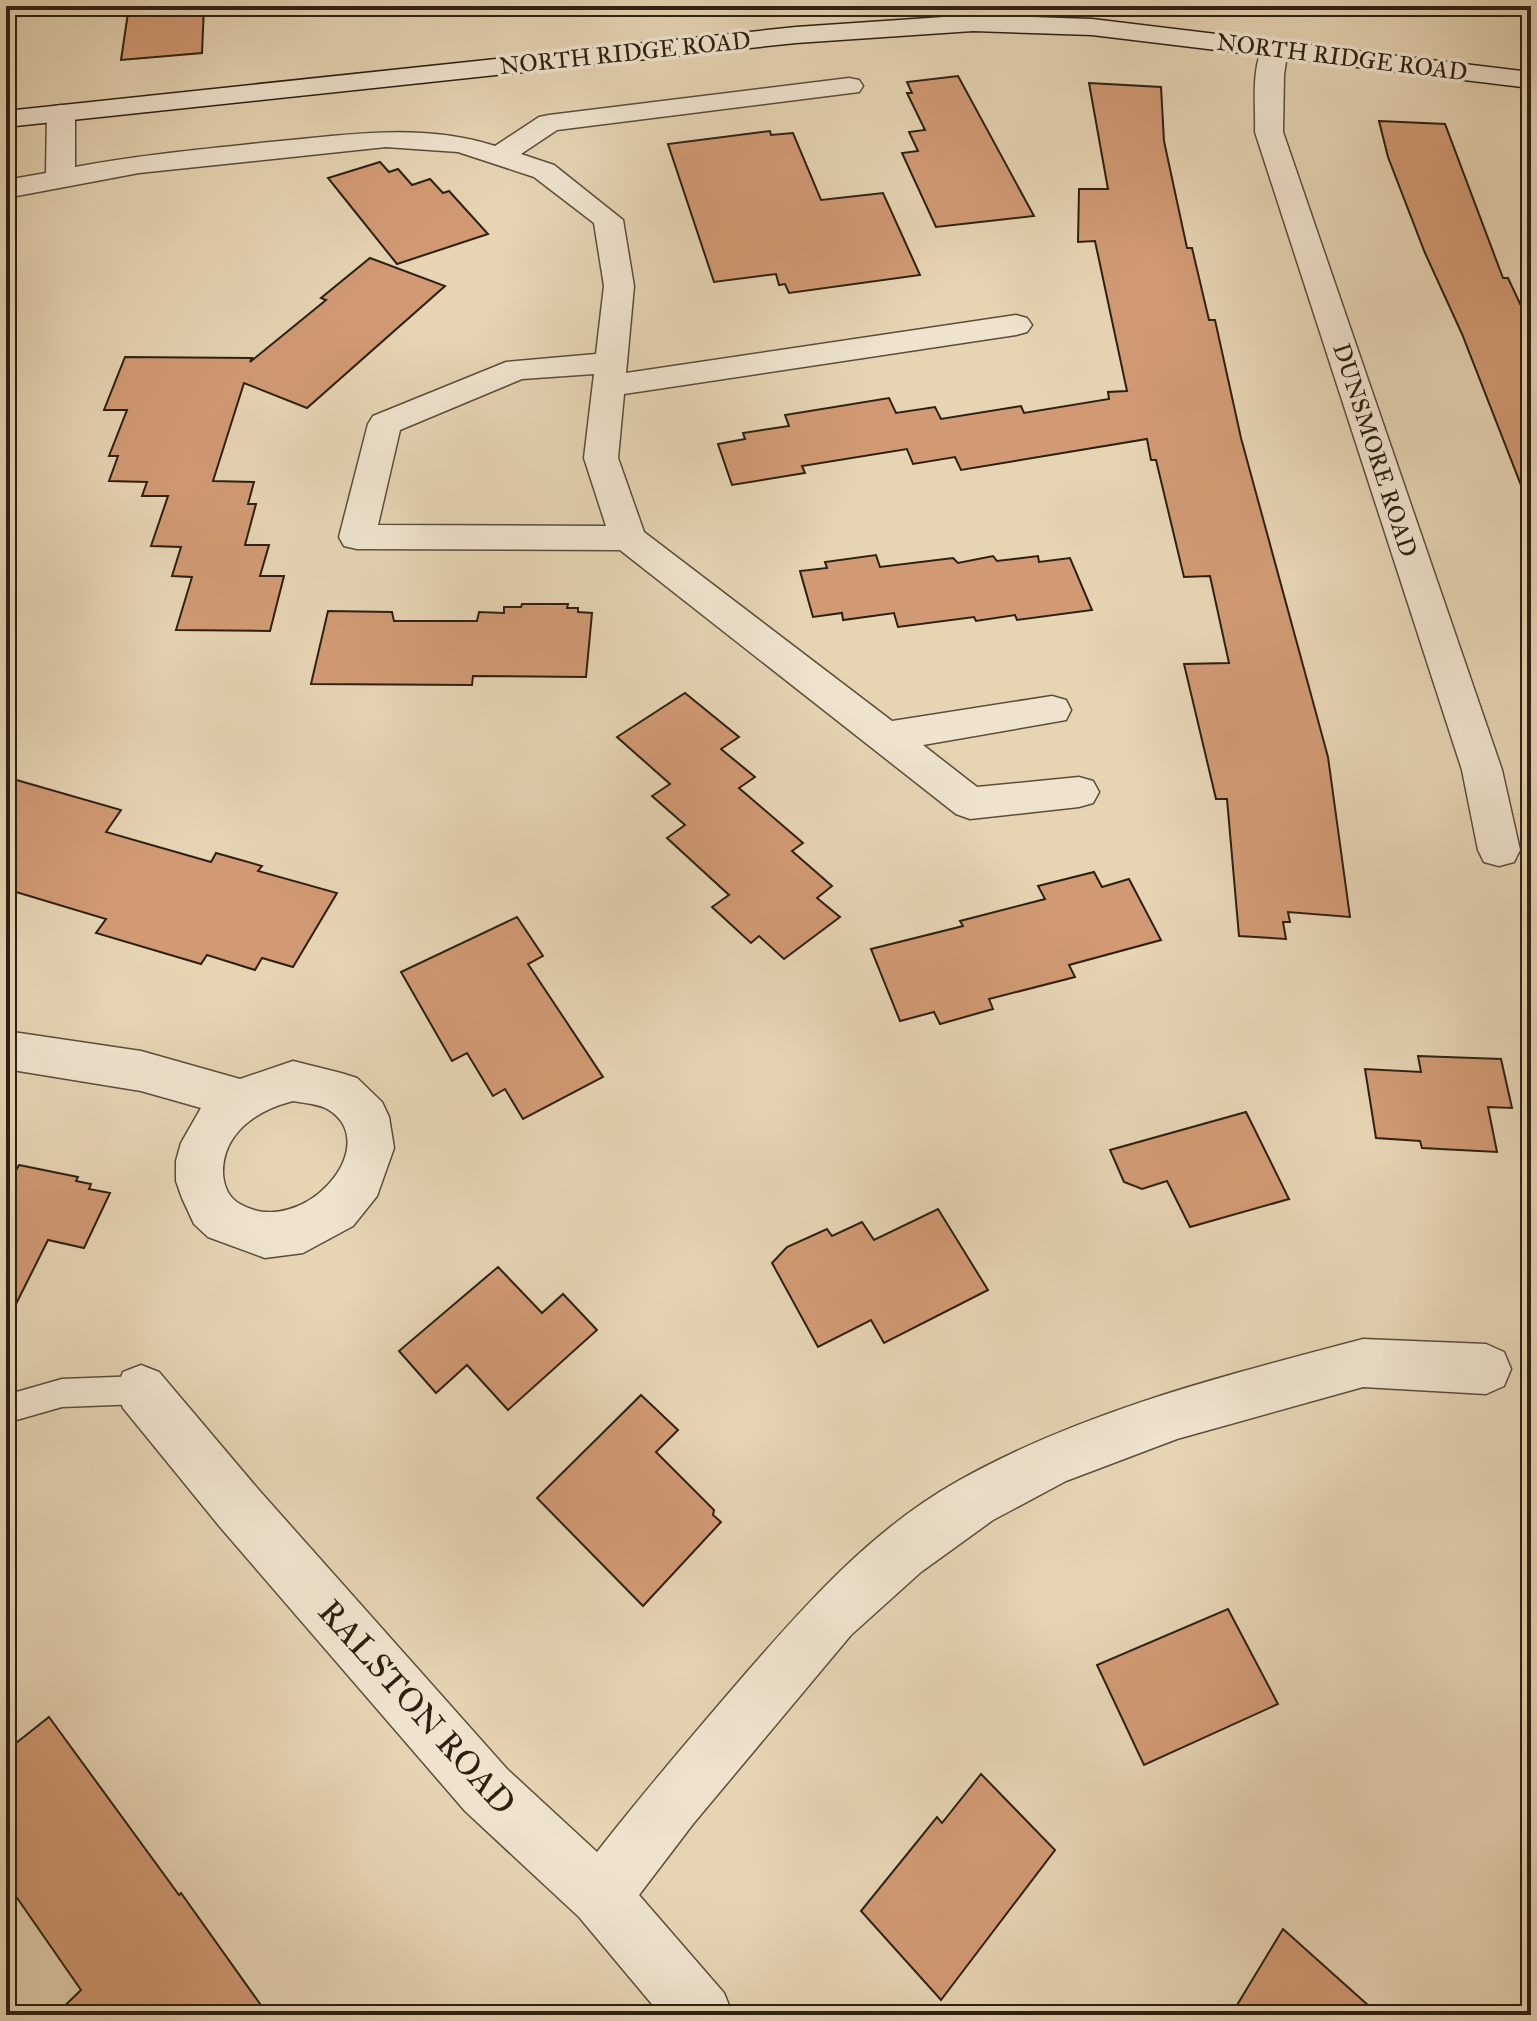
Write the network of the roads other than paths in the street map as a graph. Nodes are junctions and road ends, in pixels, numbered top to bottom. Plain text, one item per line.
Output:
1 (1275, 48) junction
2 (1531, 80) edge
3 (849, 86) dead end
4 (61, 113) junction
5 (6, 119) edge
6 (499, 156) junction
7 (60, 179) junction
8 (6, 189) edge
9 (1016, 325) dead end
10 (610, 375) junction
11 (628, 538) junction
12 (1052, 710) dead end
13 (885, 737) junction
14 (1079, 792) dead end
15 (1499, 850) dead end
16 (6, 1050) edge
17 (240, 1099) dead end
18 (1486, 1369) dead end
19 (141, 1390) joint
20 (6, 1409) edge
21 (600, 1896) junction
22 (702, 2015) edge

1 - 2 street, NORTH RIDGE ROAD
1 - 4 street, NORTH RIDGE ROAD
1 - 15 street, DUNSMORE ROAD
3 - 6 street
4 - 5 street, NORTH RIDGE ROAD
4 - 7 street
6 - 7 street
6 - 10 street
7 - 8 street
9 - 10 street
10 - 11 street
10 - 11 street
11 - 13 street
12 - 13 street
13 - 14 street
16 - 17 street
18 - 21 street
19 - 20 lane
19 - 21 street, RALSTON ROAD
21 - 22 street, RALSTON ROAD

